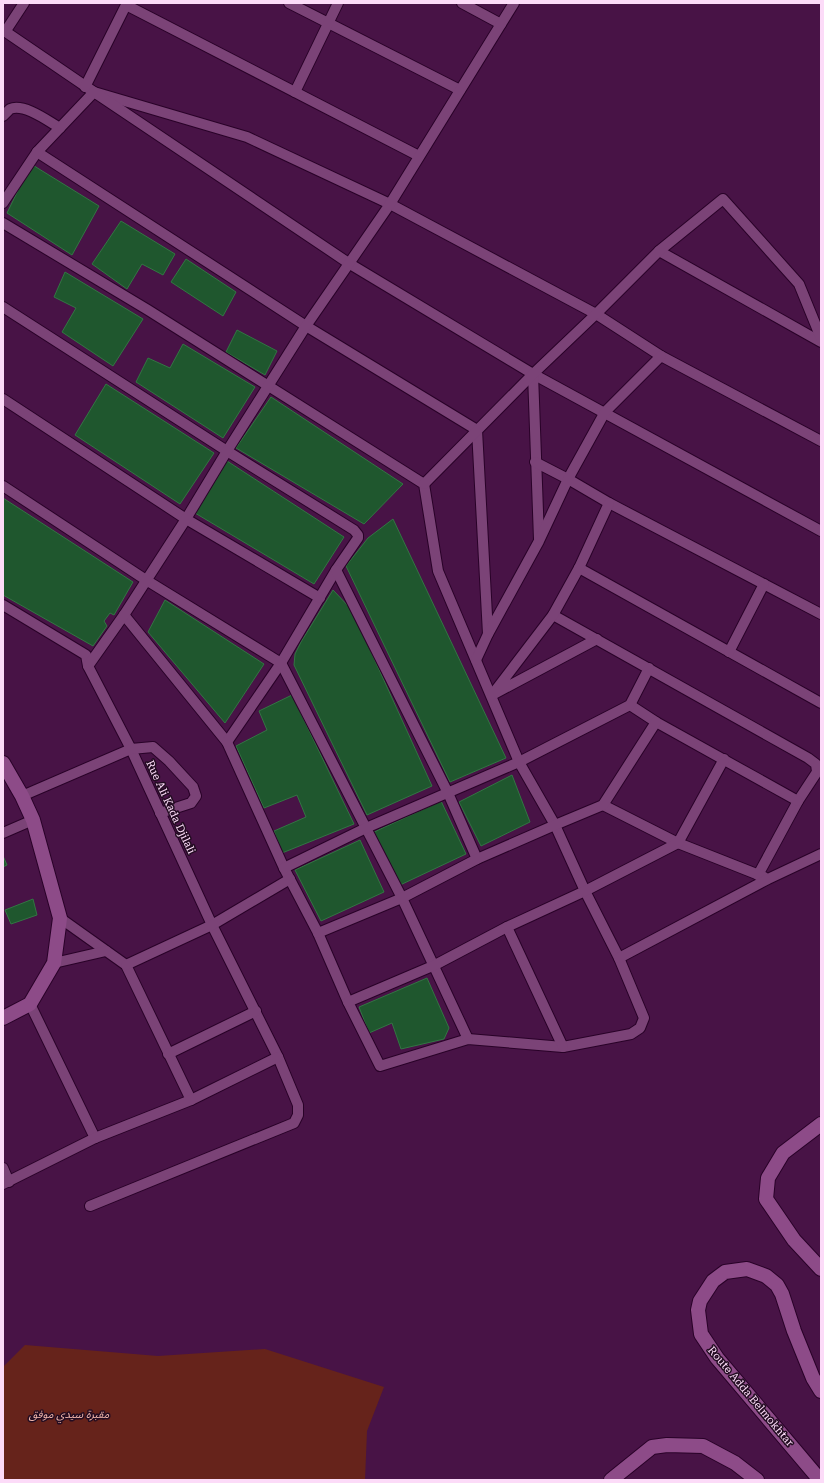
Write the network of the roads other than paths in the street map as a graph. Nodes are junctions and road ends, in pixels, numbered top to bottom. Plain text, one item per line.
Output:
1 (24, 3) edge
2 (289, 3) edge
3 (338, 3) edge
4 (462, 3) edge
5 (514, 3) edge
6 (127, 4) edge
7 (328, 24) junction
8 (501, 24) junction
9 (4, 32) edge
10 (89, 89) junction
11 (460, 90) junction
12 (295, 92) junction
13 (3, 116) edge
14 (60, 128) junction
15 (37, 152) junction
16 (419, 156) junction
17 (3, 203) edge
18 (390, 204) junction
19 (3, 223) edge
20 (659, 251) junction
21 (350, 264) junction
22 (3, 307) edge
23 (596, 314) junction
24 (306, 326) junction
25 (821, 338) edge
26 (821, 342) edge
27 (661, 356) junction
28 (533, 374) junction
29 (268, 387) junction
30 (3, 399) edge
31 (605, 412) junction
32 (477, 430) junction
33 (821, 441) edge
34 (227, 452) junction
35 (535, 462) junction
36 (568, 479) junction
37 (424, 484) junction
38 (3, 486) edge
39 (609, 504) junction
40 (186, 519) junction
41 (821, 531) edge
42 (539, 541) junction
43 (579, 568) junction
44 (336, 570) junction
45 (146, 580) junction
46 (764, 584) junction
47 (320, 598) junction
48 (3, 605) edge
49 (821, 614) edge
50 (553, 615) junction
51 (124, 616) junction
52 (488, 634) junction
53 (597, 639) junction
54 (729, 652) junction
55 (476, 660) junction
56 (281, 664) junction
57 (88, 666) junction
58 (649, 668) junction
59 (492, 695) junction
60 (821, 703) edge
61 (630, 705) junction
62 (656, 722) junction
63 (227, 742) junction
64 (131, 749) junction
65 (724, 759) junction
66 (519, 762) junction
67 (3, 763) edge
68 (448, 793) junction
69 (22, 796) junction
70 (798, 801) junction
71 (604, 805) junction
72 (160, 813) junction
73 (33, 820) junction
74 (555, 825) junction
75 (366, 828) junction
76 (3, 833) edge
77 (678, 843) junction
78 (821, 854) edge
79 (477, 859) junction
80 (284, 868) junction
81 (763, 877) junction
82 (290, 879) junction
83 (585, 891) junction
84 (402, 898) junction
85 (60, 918) junction
86 (212, 925) junction
87 (507, 927) junction
88 (318, 933) junction
89 (106, 951) junction
90 (619, 958) junction
91 (54, 963) junction
92 (126, 965) junction
93 (435, 965) junction
94 (348, 1002) junction
95 (30, 1004) junction
96 (256, 1011) junction
97 (3, 1018) edge
98 (468, 1039) junction
99 (562, 1047) junction
100 (168, 1054) junction
101 (278, 1057) junction
102 (191, 1100) junction
103 (821, 1124) edge
104 (95, 1138) junction
105 (3, 1168) edge
106 (6, 1183) edge
107 (90, 1206) dead end
108 (821, 1269) edge
109 (821, 1391) edge
110 (611, 1480) edge
111 (757, 1480) edge
112 (820, 1480) edge

1 - 9 street
2 - 7 street
3 - 7 street
4 - 8 street
5 - 8 street
6 - 10 street
6 - 12 street
7 - 11 street
7 - 12 street
8 - 11 street
9 - 10 street
10 - 14 street
10 - 18 street
10 - 21 street
11 - 16 street
12 - 16 street
13 - 14 street
14 - 15 street
15 - 17 street
15 - 24 street
16 - 18 street
18 - 21 street
18 - 23 street
19 - 29 street
20 - 23 street
20 - 25 street
20 - 26 street
21 - 24 street
21 - 28 street
22 - 34 street
23 - 27 street
23 - 28 street
24 - 29 street
24 - 32 street
27 - 31 street
27 - 33 street
28 - 31 street
28 - 32 street
28 - 35 street
29 - 34 street
29 - 37 street
30 - 40 street
31 - 36 street
31 - 41 street
32 - 37 street
32 - 52 street
34 - 40 street
34 - 44 street
35 - 36 street
35 - 42 street
36 - 39 street
36 - 42 street
37 - 55 street
38 - 45 street
39 - 43 street
39 - 46 street
40 - 45 street
40 - 47 street
42 - 52 street
43 - 50 street
43 - 54 street
44 - 47 street
44 - 68 street
45 - 51 street
45 - 56 street
46 - 49 street
46 - 54 street
47 - 56 street
48 - 57 street, Rue Ali Kada Djilali
50 - 53 street
50 - 59 street
51 - 57 street
51 - 63 street
52 - 55 street
53 - 58 street
53 - 59 street
54 - 60 street
55 - 59 street
56 - 63 street
56 - 75 street
57 - 64 street, Rue Ali Kada Djilali
58 - 61 street
58 - 70 street
59 - 66 street
61 - 62 street
61 - 66 street
62 - 65 street
62 - 71 street
63 - 80 street
64 - 69 street
64 - 72 street, Rue Ali Kada Djilali
64 - 72 street
65 - 70 street
65 - 77 street
66 - 68 street
66 - 74 street
67 - 69 main road
68 - 75 street
68 - 79 street
69 - 73 main road
70 - 81 street
71 - 74 street
71 - 77 street
72 - 86 street, Rue Ali Kada Djilali
73 - 76 street
73 - 85 main road
74 - 79 street
74 - 83 street
75 - 80 street
75 - 84 street
77 - 81 street
77 - 83 street
78 - 81 street
79 - 84 street
80 - 82 street
81 - 90 street
82 - 86 street
82 - 88 street
83 - 87 street
83 - 90 street
84 - 88 street
84 - 93 street
85 - 89 street
85 - 91 main road
86 - 92 street
86 - 96 street, Rue Ali Kada Djilali
87 - 93 street
87 - 99 street
88 - 94 street
89 - 91 street
89 - 92 street
90 - 99 street
91 - 95 main road
92 - 100 street
93 - 94 street
93 - 98 street
94 - 98 street
95 - 97 main road
95 - 104 street
96 - 100 street
96 - 101 street, Rue Ali Kada Djilali
98 - 99 street
100 - 102 street
101 - 102 street
101 - 107 street, Rue Ali Kada Djilali
102 - 104 street
103 - 108 main road
104 - 106 street
105 - 106 street
109 - 112 main road, Route Adda Belmokhtar
110 - 111 main road

